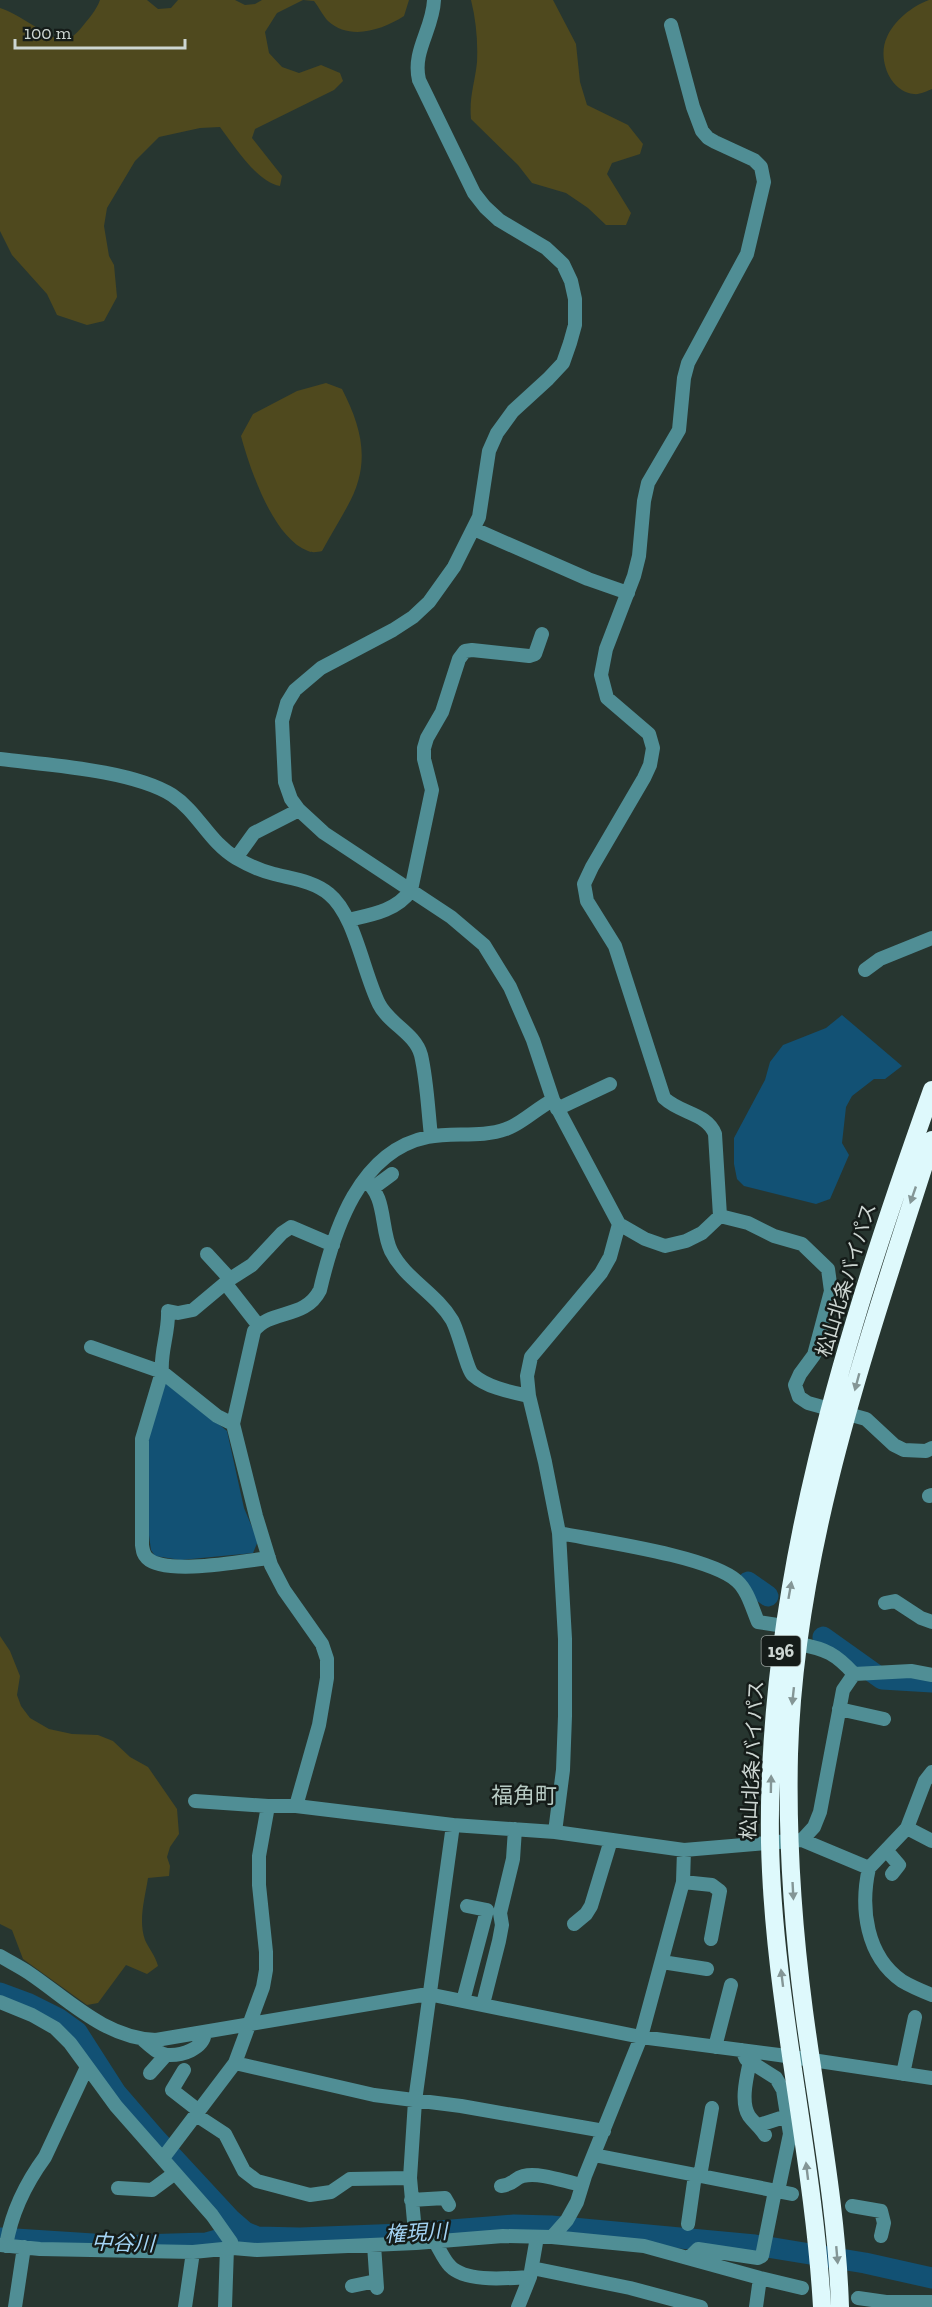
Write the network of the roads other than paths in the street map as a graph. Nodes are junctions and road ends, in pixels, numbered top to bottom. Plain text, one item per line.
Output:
1 (434, 0) edge
2 (671, 25) dead end
3 (474, 529) junction
4 (628, 593) junction
5 (542, 634) dead end
6 (0, 759) edge
7 (299, 810) junction
8 (236, 858) junction
9 (411, 890) junction
10 (348, 920) junction
11 (932, 938) edge
12 (865, 970) dead end
13 (609, 1084) dead end
14 (932, 1090) edge
15 (555, 1105) junction
16 (431, 1136) junction
17 (932, 1140) edge
18 (392, 1174) dead end
19 (369, 1184) junction
20 (720, 1216) junction
21 (619, 1224) junction
22 (333, 1245) junction
23 (207, 1254) dead end
24 (228, 1281) junction
25 (258, 1325) junction
26 (91, 1347) dead end
27 (162, 1372) junction
28 (529, 1396) junction
29 (829, 1410) junction
30 (848, 1415) junction
31 (233, 1424) junction
32 (932, 1448) edge
33 (559, 1533) junction
34 (269, 1558) junction
35 (885, 1603) dead end
36 (932, 1622) edge
37 (784, 1626) junction
38 (799, 1644) junction
39 (866, 1672) junction
40 (932, 1675) edge
41 (839, 1709) junction
42 (884, 1719) dead end
43 (932, 1772) edge
44 (195, 1800) dead end
45 (268, 1806) junction
46 (297, 1806) junction
47 (453, 1825) junction
48 (907, 1828) junction
49 (514, 1829) junction
50 (555, 1832) junction
51 (611, 1840) junction
52 (796, 1841) junction
53 (932, 1841) edge
54 (770, 1844) junction
55 (684, 1850) junction
56 (887, 1851) junction
57 (869, 1868) junction
58 (892, 1874) dead end
59 (683, 1882) junction
60 (467, 1906) dead end
61 (574, 1924) dead end
62 (711, 1940) dead end
63 (0, 1956) edge
64 (662, 1962) junction
65 (707, 1970) dead end
66 (731, 1985) dead end
67 (428, 1994) junction
68 (932, 1995) edge
69 (463, 2001) junction
70 (0, 2002) edge
71 (483, 2004) junction
72 (916, 2017) dead end
73 (249, 2026) junction
74 (205, 2033) junction
75 (641, 2037) junction
76 (142, 2039) junction
77 (715, 2047) junction
78 (166, 2055) junction
79 (746, 2056) junction
80 (792, 2057) junction
81 (811, 2060) junction
82 (235, 2063) junction
83 (87, 2067) junction
84 (184, 2070) dead end
85 (150, 2073) dead end
86 (903, 2074) junction
87 (932, 2078) edge
88 (415, 2101) junction
89 (712, 2108) dead end
90 (198, 2113) junction
91 (787, 2116) junction
92 (603, 2131) junction
93 (594, 2155) junction
94 (162, 2158) junction
95 (176, 2174) junction
96 (697, 2175) junction
97 (410, 2178) junction
98 (582, 2185) junction
99 (501, 2186) dead end
100 (118, 2188) dead end
101 (782, 2192) junction
102 (411, 2200) junction
103 (448, 2205) dead end
104 (852, 2206) dead end
105 (688, 2224) dead end
106 (553, 2235) junction
107 (881, 2236) dead end
108 (537, 2237) junction
109 (416, 2242) junction
110 (435, 2242) junction
111 (5, 2243) edge
112 (229, 2243) junction
113 (374, 2245) junction
114 (24, 2247) junction
115 (193, 2252) junction
116 (690, 2257) junction
117 (531, 2273) junction
118 (759, 2278) junction
119 (352, 2286) dead end
120 (802, 2288) dead end
121 (858, 2298) dead end
122 (932, 2302) edge
123 (15, 2307) edge
124 (185, 2307) edge
125 (225, 2307) edge
126 (518, 2307) edge
127 (701, 2307) edge
128 (756, 2307) edge
129 (822, 2307) edge
130 (840, 2307) edge

1 - 3 street
2 - 4 street
3 - 4 street
3 - 7 street
4 - 20 street
5 - 9 street
6 - 8 street
7 - 8 street
7 - 9 street
8 - 10 street
9 - 10 street
9 - 15 street
10 - 16 street
11 - 12 street
13 - 15 street
14 - 29 highway, 松山北条バイパス / 196
15 - 16 street
15 - 21 street
16 - 19 street
17 -> 30 highway, 松山北条バイパス / 196
18 - 19 street
19 - 22 street
19 - 28 street
20 - 21 street
20 - 29 street
21 - 28 street
22 - 24 street
22 - 25 street
23 - 24 street
24 - 25 street
24 - 27 street
25 - 31 street
26 - 27 street
27 - 31 street
27 - 34 street
28 - 33 street
29 - 30 street
37 -> 29 highway, 松山北条バイパス / 196
30 - 32 street
30 - 38 highway, 松山北条バイパス / 196
31 - 34 street
33 - 37 street
33 - 50 street
34 - 46 street
35 - 36 street
54 -> 37 highway, 松山北条バイパス / 196
38 - 39 street
38 -> 52 highway, 松山北条バイパス / 196
39 - 40 street
39 - 41 street
41 - 42 street
41 - 52 street
43 - 48 street
44 - 45 street
45 - 46 street
45 - 73 street
46 - 47 street
47 - 49 street
47 - 67 street
48 - 53 street
48 - 56 street
49 - 50 street
49 - 71 street
50 - 51 street
51 - 55 street
51 - 61 street
52 - 54 street
52 - 57 street
52 -> 81 highway, 松山北条バイパス / 196
54 - 55 street
80 -> 54 highway, 松山北条バイパス / 196
55 - 59 street
56 - 57 street
56 - 58 street
57 - 68 street
59 - 62 street
59 - 64 street
60 - 69 street
63 - 76 street
64 - 65 street
64 - 75 street
66 - 77 street
67 - 69 street
67 - 73 street
67 - 88 street
69 - 71 street
70 - 83 street
71 - 75 street
72 - 86 street
73 - 74 street
73 - 82 street
74 - 76 street
74 - 78 street
75 - 77 street
75 - 92 street
76 - 78 street
77 - 79 street
78 - 85 street
79 - 80 street
79 - 91 street
79 - 91 street
80 - 81 street
129 -> 80 highway, 松山北条バイパス / 196
81 - 86 street
81 -> 130 highway, 松山北条バイパス / 196
82 - 88 street
82 - 90 street
83 - 94 street
83 - 111 street
84 - 90 street
86 - 87 street
88 - 92 street
88 - 97 street
89 - 96 street
90 - 94 street
90 - 97 street
91 - 101 street
92 - 93 street
93 - 96 street
93 - 98 street
94 - 95 street
95 - 100 street
95 - 112 street
96 - 101 street
96 - 105 street
97 - 102 street
98 - 99 street
98 - 106 street
101 - 116 street
102 - 103 street
102 - 109 street
104 - 107 street
106 - 108 street
106 - 116 street
108 - 110 street
108 - 117 street
109 - 110 street
109 - 113 street
110 - 117 street
111 - 114 street
112 - 113 street
112 - 115 street
112 - 125 street
113 - 119 street
114 - 115 street
114 - 123 street
115 - 124 street
116 - 118 street
117 - 126 street
117 - 127 street
118 - 120 street
118 - 128 street
121 - 122 street

